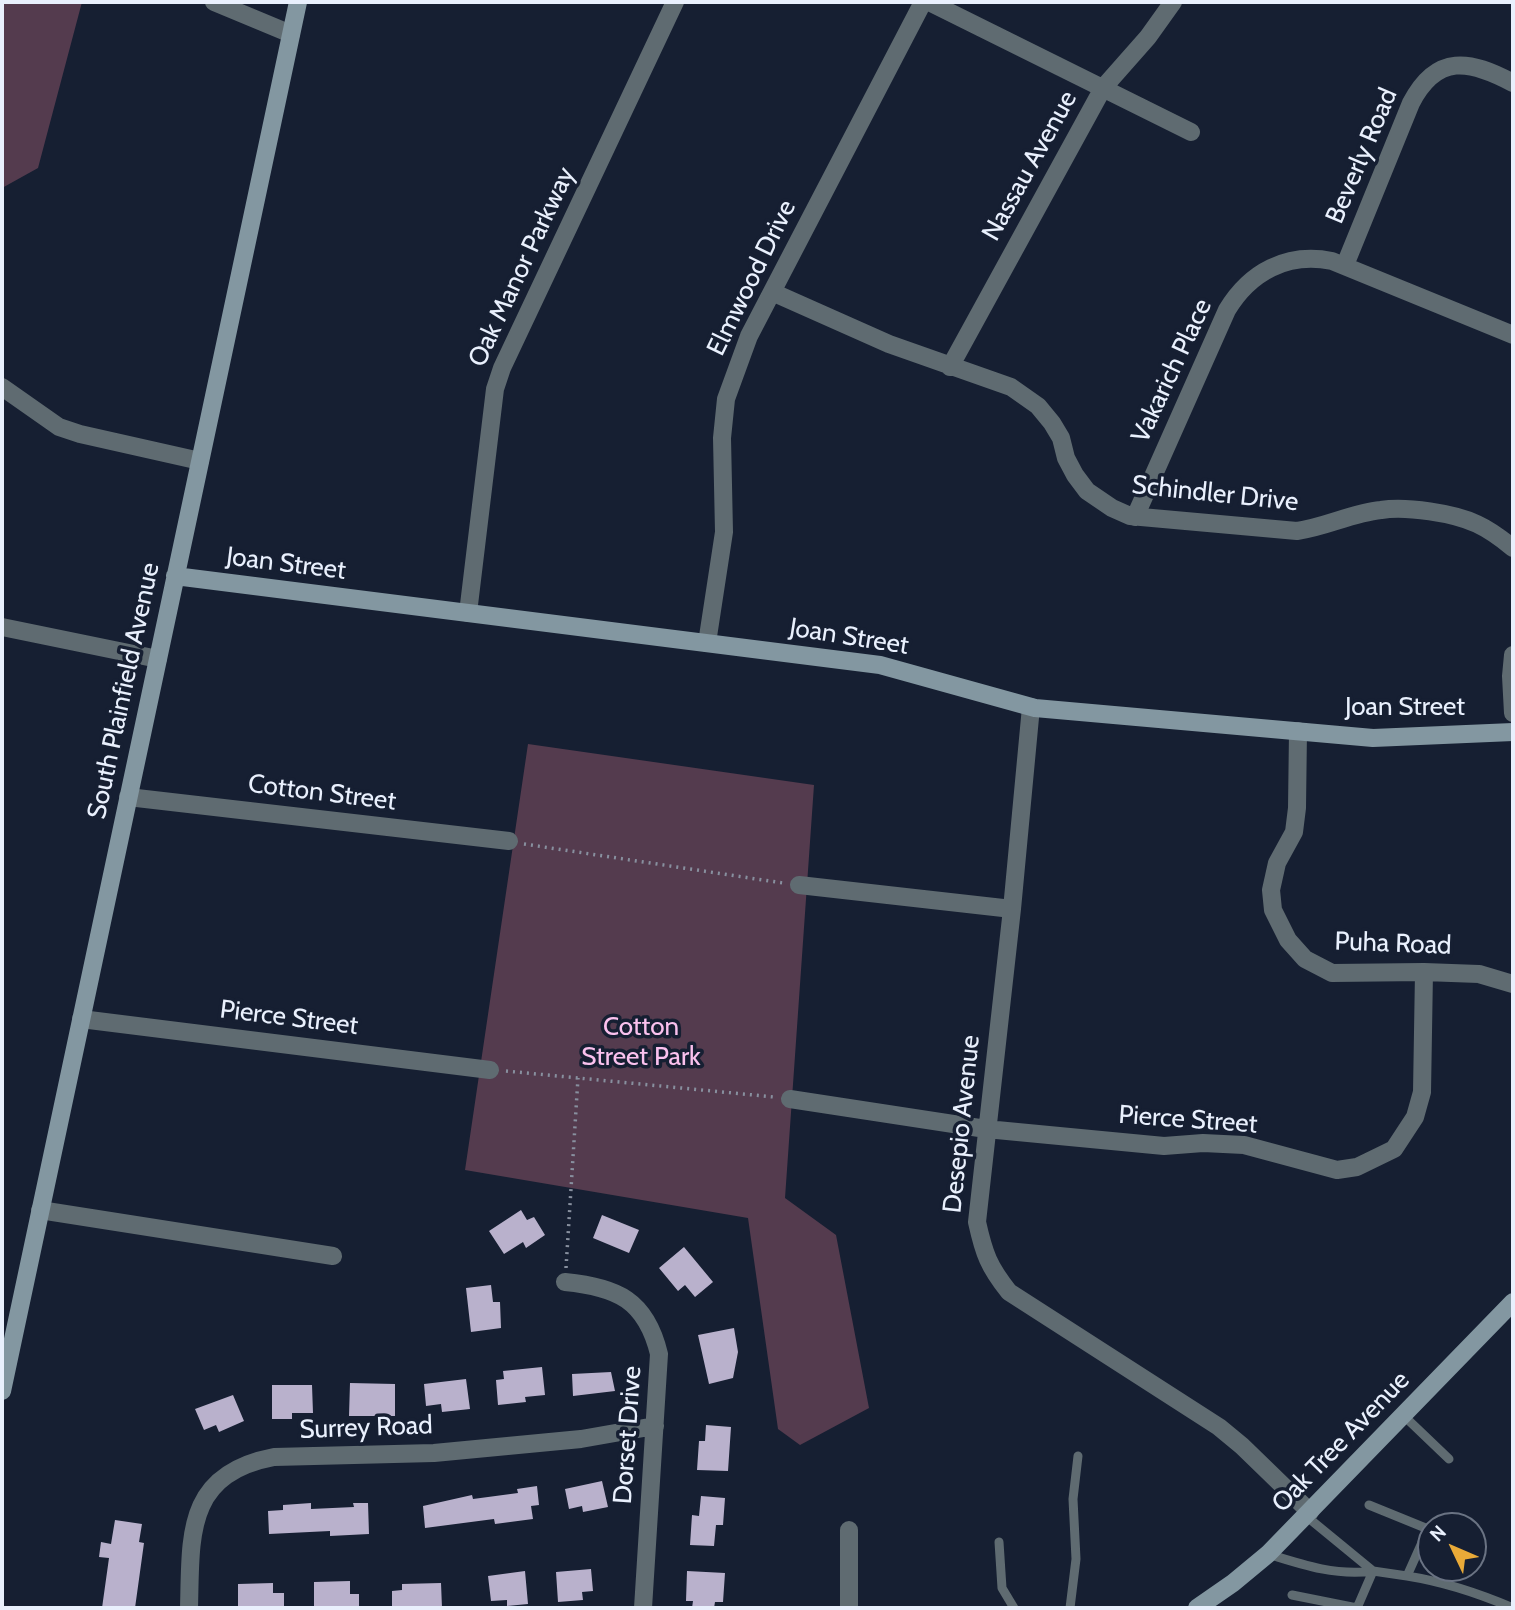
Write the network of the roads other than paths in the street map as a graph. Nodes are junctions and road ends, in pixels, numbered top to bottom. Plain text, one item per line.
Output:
1 (214, 2) edge
2 (298, 2) edge
3 (675, 2) edge
4 (923, 2) edge
5 (929, 2) edge
6 (1173, 2) edge
7 (291, 34) junction
8 (1513, 83) edge
9 (1103, 88) junction
10 (1191, 132) dead end
11 (1345, 265) junction
12 (772, 292) junction
13 (1513, 335) edge
14 (950, 367) junction
15 (2, 387) edge
16 (200, 461) junction
17 (1135, 517) junction
18 (1513, 548) edge
19 (175, 576) junction
20 (468, 613) junction
21 (2, 627) edge
22 (707, 643) junction
23 (1513, 655) edge
24 (158, 659) junction
25 (1031, 707) junction
26 (1513, 713) edge
27 (1298, 731) junction
28 (1513, 732) edge
29 (128, 797) junction
30 (509, 841) road end
31 (799, 885) road end
32 (1012, 909) junction
33 (1424, 972) junction
34 (1513, 984) edge
35 (81, 1019) junction
36 (490, 1070) road end
37 (790, 1099) road end
38 (986, 1129) junction
39 (40, 1210) junction
40 (332, 1256) dead end
41 (565, 1282) road end
42 (1513, 1301) edge
43 (2, 1391) edge
44 (1403, 1415) junction
45 (655, 1426) junction
46 (1078, 1456) dead end
47 (1449, 1459) dead end
48 (1368, 1505) dead end
49 (1308, 1514) junction
50 (1417, 1524) edge
51 (849, 1530) dead end
52 (999, 1542) dead end
53 (1268, 1554) junction
54 (1417, 1555) edge
55 (1373, 1571) junction
56 (1407, 1576) junction
57 (1292, 1595) dead end
58 (189, 1608) edge
59 (643, 1608) edge
60 (849, 1608) edge
61 (1014, 1608) edge
62 (1070, 1608) edge
63 (1197, 1608) edge
64 (1357, 1608) edge
65 (1513, 1608) edge

1 - 7 street
2 - 7 street, South Plainfield Avenue
3 - 20 street, Oak Manor Parkway
4 - 12 street, Elmwood Drive
5 - 9 street
6 - 9 street, Nassau Avenue
7 - 16 street, South Plainfield Avenue
8 - 11 street, Beverly Road
9 - 10 street
9 - 14 street, Nassau Avenue
11 - 13 street, Vakarich Place
11 - 17 street, Vakarich Place
12 - 14 street, Schindler Drive
12 - 22 street, Elmwood Drive
14 - 17 street, Schindler Drive
15 - 16 street
16 - 19 street, South Plainfield Avenue
17 - 18 street, Schindler Drive
19 - 20 street, Joan Street
19 - 24 street, South Plainfield Avenue
20 - 22 street, Joan Street
21 - 24 street
22 - 25 street, Joan Street
23 - 26 street
24 - 29 street, South Plainfield Avenue
25 - 27 street, Joan Street
25 - 32 street, Desepio Avenue
27 - 28 street, Joan Street
27 - 33 street, Puha Road
29 - 30 street, Cotton Street
29 - 35 street, South Plainfield Avenue
31 - 32 street
32 - 38 street, Desepio Avenue
33 - 34 street, Puha Road
33 - 38 street, Pierce Street
35 - 36 street, Pierce Street
35 - 39 street, South Plainfield Avenue
37 - 38 street, Pierce Street
38 - 49 street, Desepio Avenue
39 - 40 street
39 - 43 street, South Plainfield Avenue
41 - 45 street, Dorset Drive
42 - 44 street, Oak Tree Avenue
44 - 47 lane
44 - 49 street, Oak Tree Avenue
45 - 58 street, Surrey Road
45 - 59 street, Dorset Drive
46 - 62 lane
48 - 50 lane
49 - 53 street, Oak Tree Avenue
49 - 55 lane
51 - 60 street
52 - 61 lane
53 - 55 lane
53 - 63 street, Oak Tree Avenue
54 - 56 lane
55 - 56 lane
55 - 64 lane
56 - 65 lane
57 - 64 lane

